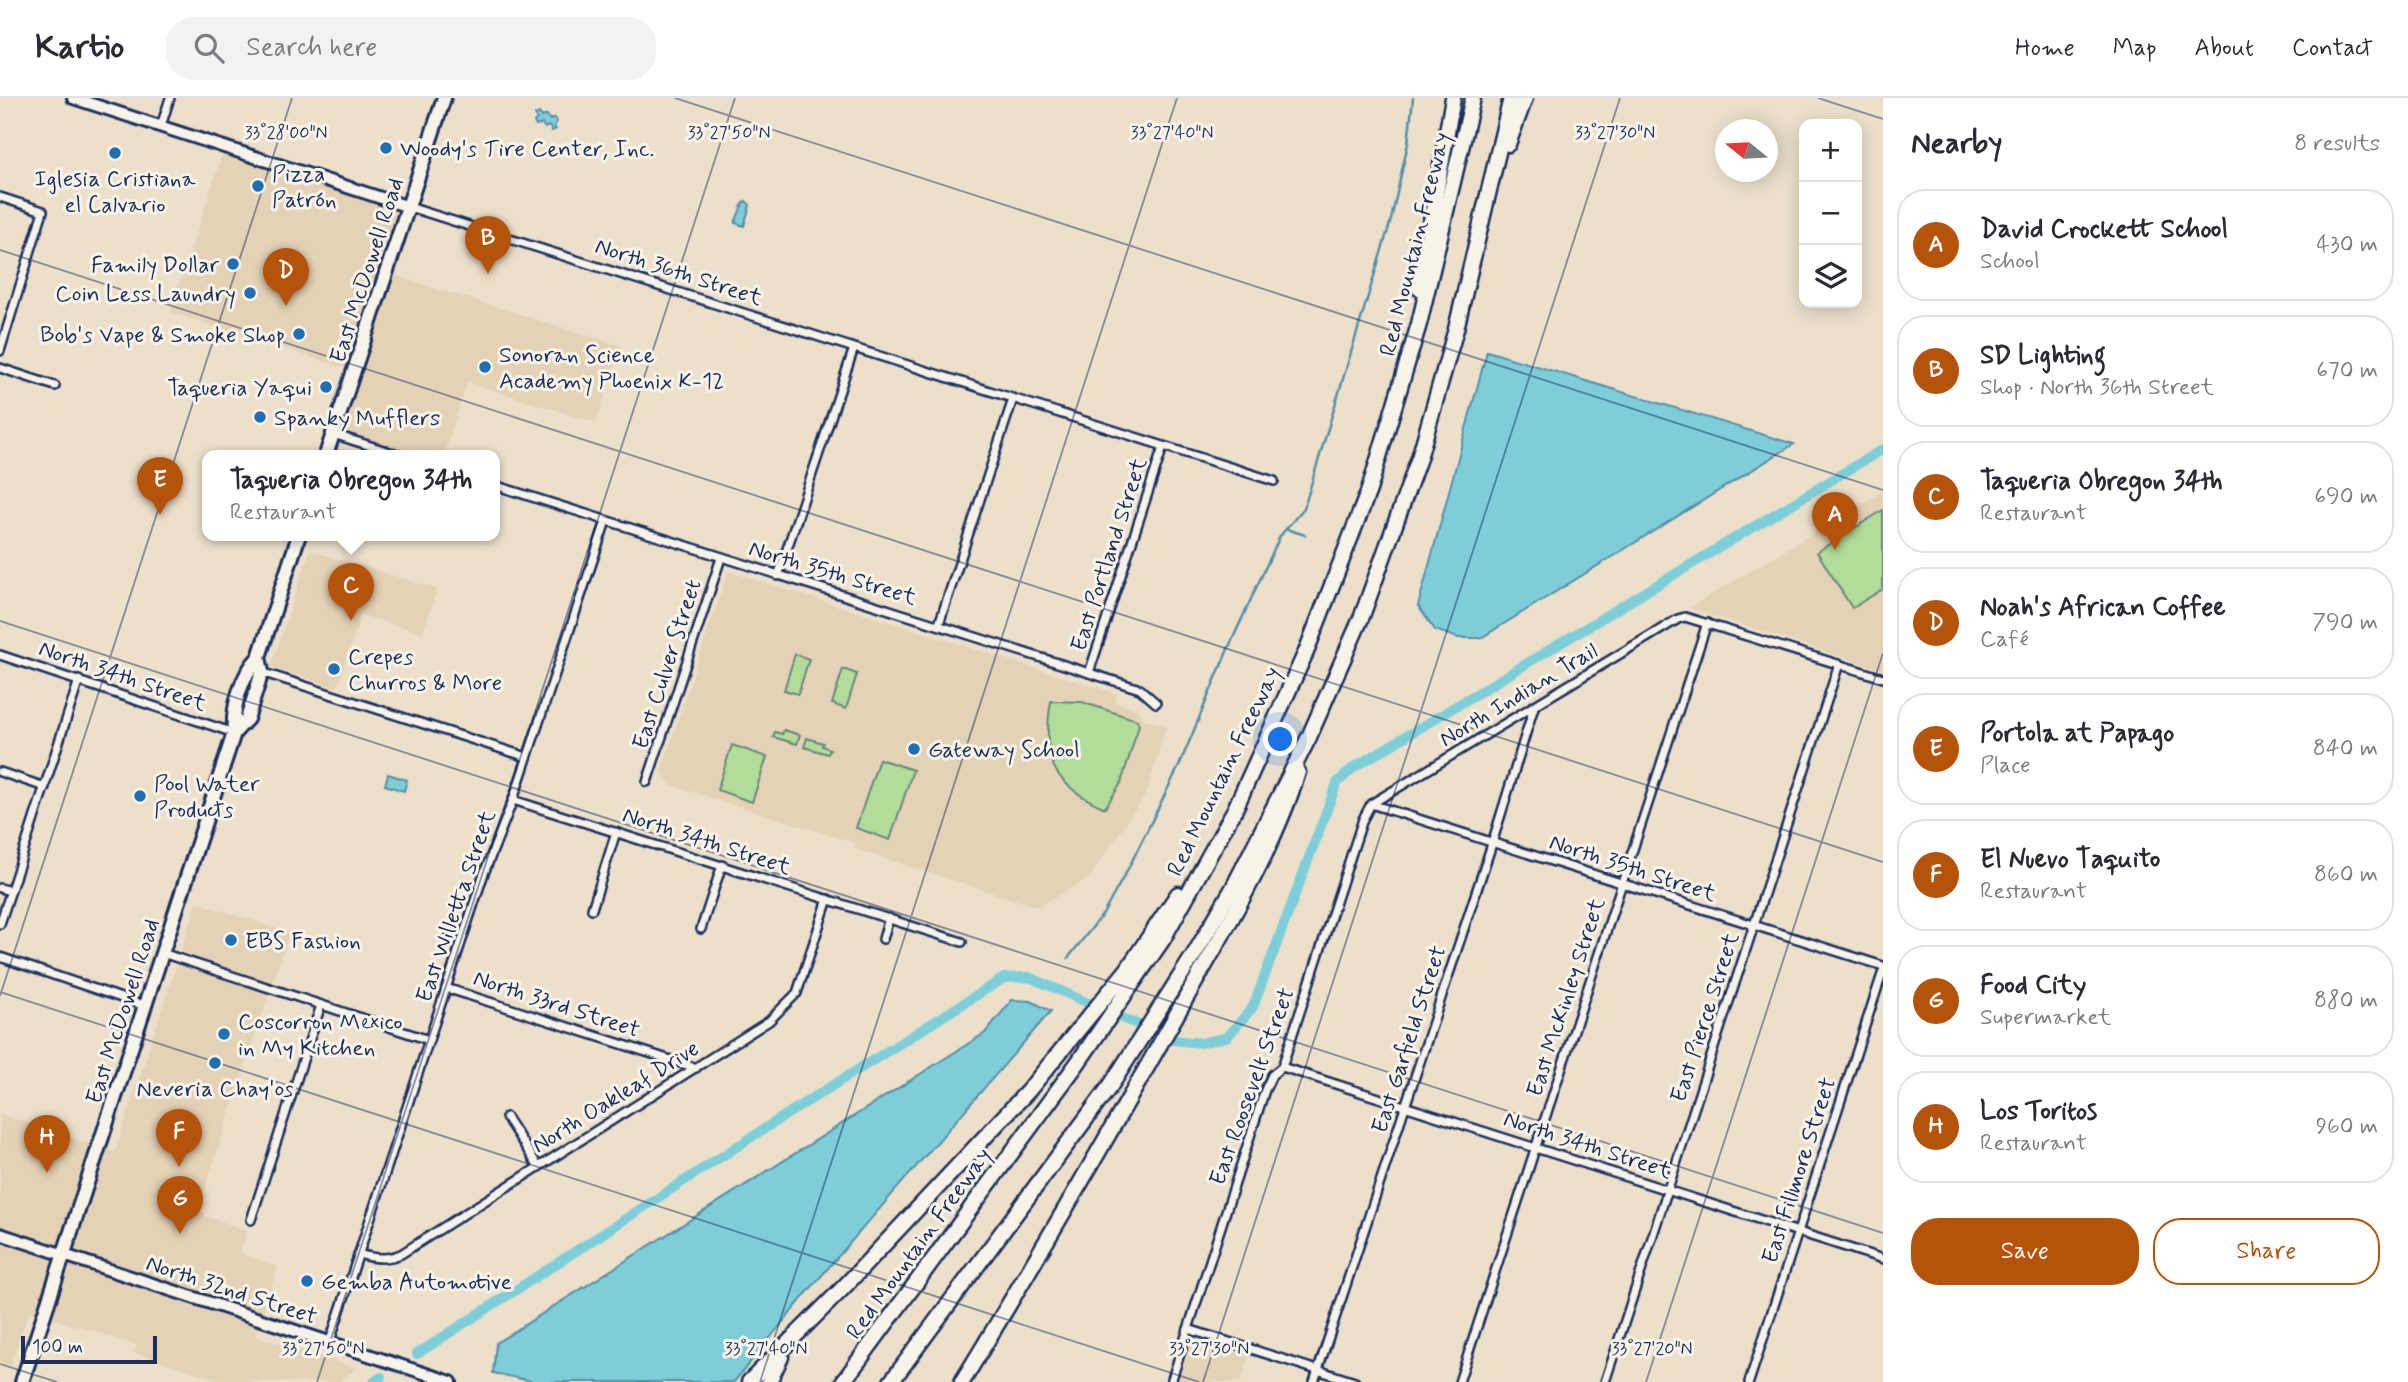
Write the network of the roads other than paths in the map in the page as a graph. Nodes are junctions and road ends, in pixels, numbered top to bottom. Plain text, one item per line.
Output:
1 (73, 98) edge
2 (170, 98) edge
3 (444, 98) edge
4 (1453, 98) edge
5 (1473, 98) edge
6 (1511, 98) edge
7 (1525, 98) edge
8 (161, 126) junction
9 (0, 197) edge
10 (1488, 198) junction
11 (409, 207) junction
12 (853, 348) junction
13 (0, 351) edge
14 (1409, 359) junction
15 (0, 368) edge
16 (0, 379) edge
17 (55, 386) dead end
18 (1013, 399) junction
19 (333, 434) junction
20 (1163, 447) junction
21 (328, 450) edge
22 (383, 450) edge
23 (1274, 481) dead end
24 (500, 487) edge
25 (606, 521) junction
26 (297, 541) edge
27 (721, 558) junction
28 (778, 576) junction
29 (1707, 623) junction
30 (939, 624) junction
31 (0, 654) edge
32 (259, 657) junction
33 (1839, 664) junction
34 (248, 668) junction
35 (262, 672) junction
36 (1089, 673) junction
37 (1883, 678) edge
38 (79, 680) junction
39 (1156, 703) dead end
40 (1534, 706) junction
41 (234, 733) junction
42 (1310, 737) junction
43 (527, 757) junction
44 (0, 772) edge
45 (647, 782) dead end
46 (45, 787) junction
47 (513, 800) junction
48 (1371, 804) junction
49 (616, 832) junction
50 (1492, 843) junction
51 (722, 865) junction
52 (1622, 884) junction
53 (0, 888) edge
54 (11, 891) junction
55 (828, 899) junction
56 (592, 909) dead end
57 (889, 918) junction
58 (0, 924) edge
59 (1754, 926) junction
60 (701, 929) dead end
61 (883, 939) dead end
62 (962, 942) dead end
63 (162, 953) junction
64 (0, 957) edge
65 (1883, 969) edge
66 (1132, 973) junction
67 (446, 988) junction
68 (321, 1005) junction
69 (145, 1006) junction
70 (429, 1040) junction
71 (1282, 1067) junction
72 (696, 1068) junction
73 (1406, 1107) junction
74 (506, 1117) dead end
75 (1535, 1148) junction
76 (538, 1166) junction
77 (1668, 1190) junction
78 (251, 1220) dead end
79 (1798, 1232) junction
80 (0, 1234) edge
81 (359, 1254) junction
82 (64, 1255) junction
83 (1883, 1259) edge
84 (1188, 1329) junction
85 (794, 1339) junction
86 (329, 1344) junction
87 (1318, 1370) junction
88 (22, 1382) edge
89 (451, 1382) edge
90 (749, 1382) edge
91 (769, 1382) edge
92 (844, 1382) edge
93 (891, 1382) edge
94 (962, 1382) edge
95 (1171, 1382) edge
96 (1314, 1382) edge
97 (1355, 1382) edge
98 (1459, 1382) edge
99 (1605, 1382) edge
100 (1749, 1382) edge

1 - 8 main road, North 36th Street
2 - 8 street
3 - 11 main road, East McDowell Road
4 - 14 highway
5 - 14 highway, Red Mountain Freeway
6 - 10 highway
7 - 10 highway
8 - 11 main road, North 36th Street
9 - 13 street
10 - 42 highway
11 - 12 street, North 36th Street
11 - 19 main road, East McDowell Road
12 - 18 street, North 36th Street
12 - 28 street
14 - 66 highway, Red Mountain Freeway
15 - 16 street
15 - 17 street
18 - 20 street, North 36th Street
18 - 30 street
19 - 21 main road, East McDowell Road
19 - 22 street
20 - 23 street, North 36th Street
20 - 36 street, East Portland Street
24 - 25 street, North 35th Street
25 - 27 street, North 35th Street
25 - 43 street, East Willetta Street
26 - 32 main road, East McDowell Road
27 - 28 street, North 35th Street
27 - 45 street, East Culver Street
28 - 30 street, North 35th Street
29 - 33 street
29 - 40 street, North Indian Trail
29 - 52 street, East McKinley Street
30 - 36 street, North 35th Street
31 - 38 street, North 34th Street
32 - 34 main road, East McDowell Road
32 - 35 main road, East McDowell Road
33 - 37 street
33 - 59 street, East Pierce Street
34 - 35 street
34 - 41 main road, East McDowell Road
35 - 41 main road, East McDowell Road
35 - 43 street
36 - 39 street, North 35th Street
38 - 41 street, North 34th Street
38 - 46 street
40 - 48 street, North Indian Trail
40 - 50 street, East Garfield Street
41 - 63 main road, East McDowell Road
42 - 93 highway
42 - 94 highway
43 - 47 street, East Willetta Street
44 - 46 street
46 - 54 street
47 - 49 street, North 34th Street
47 - 67 street, East Willetta Street
48 - 50 street, North 35th Street
48 - 71 street, East Roosevelt Street
49 - 51 street, North 34th Street
49 - 56 street
50 - 52 street, North 35th Street
50 - 73 street, East Garfield Street
51 - 55 street, North 34th Street
51 - 60 street
52 - 59 street, North 35th Street
52 - 75 street, East McKinley Street
53 - 54 street
54 - 58 street
55 - 57 street, North 34th Street
55 - 72 street, North Oakleaf Drive
57 - 61 street
57 - 62 street, North 34th Street
59 - 65 street, North 35th Street
59 - 77 street, East Pierce Street
63 - 68 street
63 - 69 main road, East McDowell Road
64 - 69 street
65 - 79 street, East Fillmore Street
66 - 85 highway
66 - 92 highway, Red Mountain Freeway
67 - 70 street, East Willetta Street
67 - 72 street, North 33rd Street
68 - 70 street
68 - 78 street
69 - 82 main road, East McDowell Road
70 - 81 street, East Willetta Street
71 - 73 street, North 34th Street
71 - 84 street, East Roosevelt Street
72 - 76 street, North Oakleaf Drive
73 - 75 street, North 34th Street
73 - 87 street, East Garfield Street
74 - 76 street
75 - 77 street, North 34th Street
75 - 98 street, East McKinley Street
76 - 81 street, North Oakleaf Drive
77 - 79 street, North 34th Street
77 - 99 street, East Pierce Street
79 - 83 street, North 34th Street
79 - 100 street, East Fillmore Street
80 - 82 main road, North 32nd Street
81 - 86 street, East Willetta Street
82 - 86 main road, North 32nd Street
82 - 88 main road, East McDowell Road
84 - 87 street
84 - 95 street, East Roosevelt Street
85 - 90 highway
85 - 91 highway
86 - 89 main road, North 32nd Street
87 - 96 street, East Garfield Street
87 - 97 street

